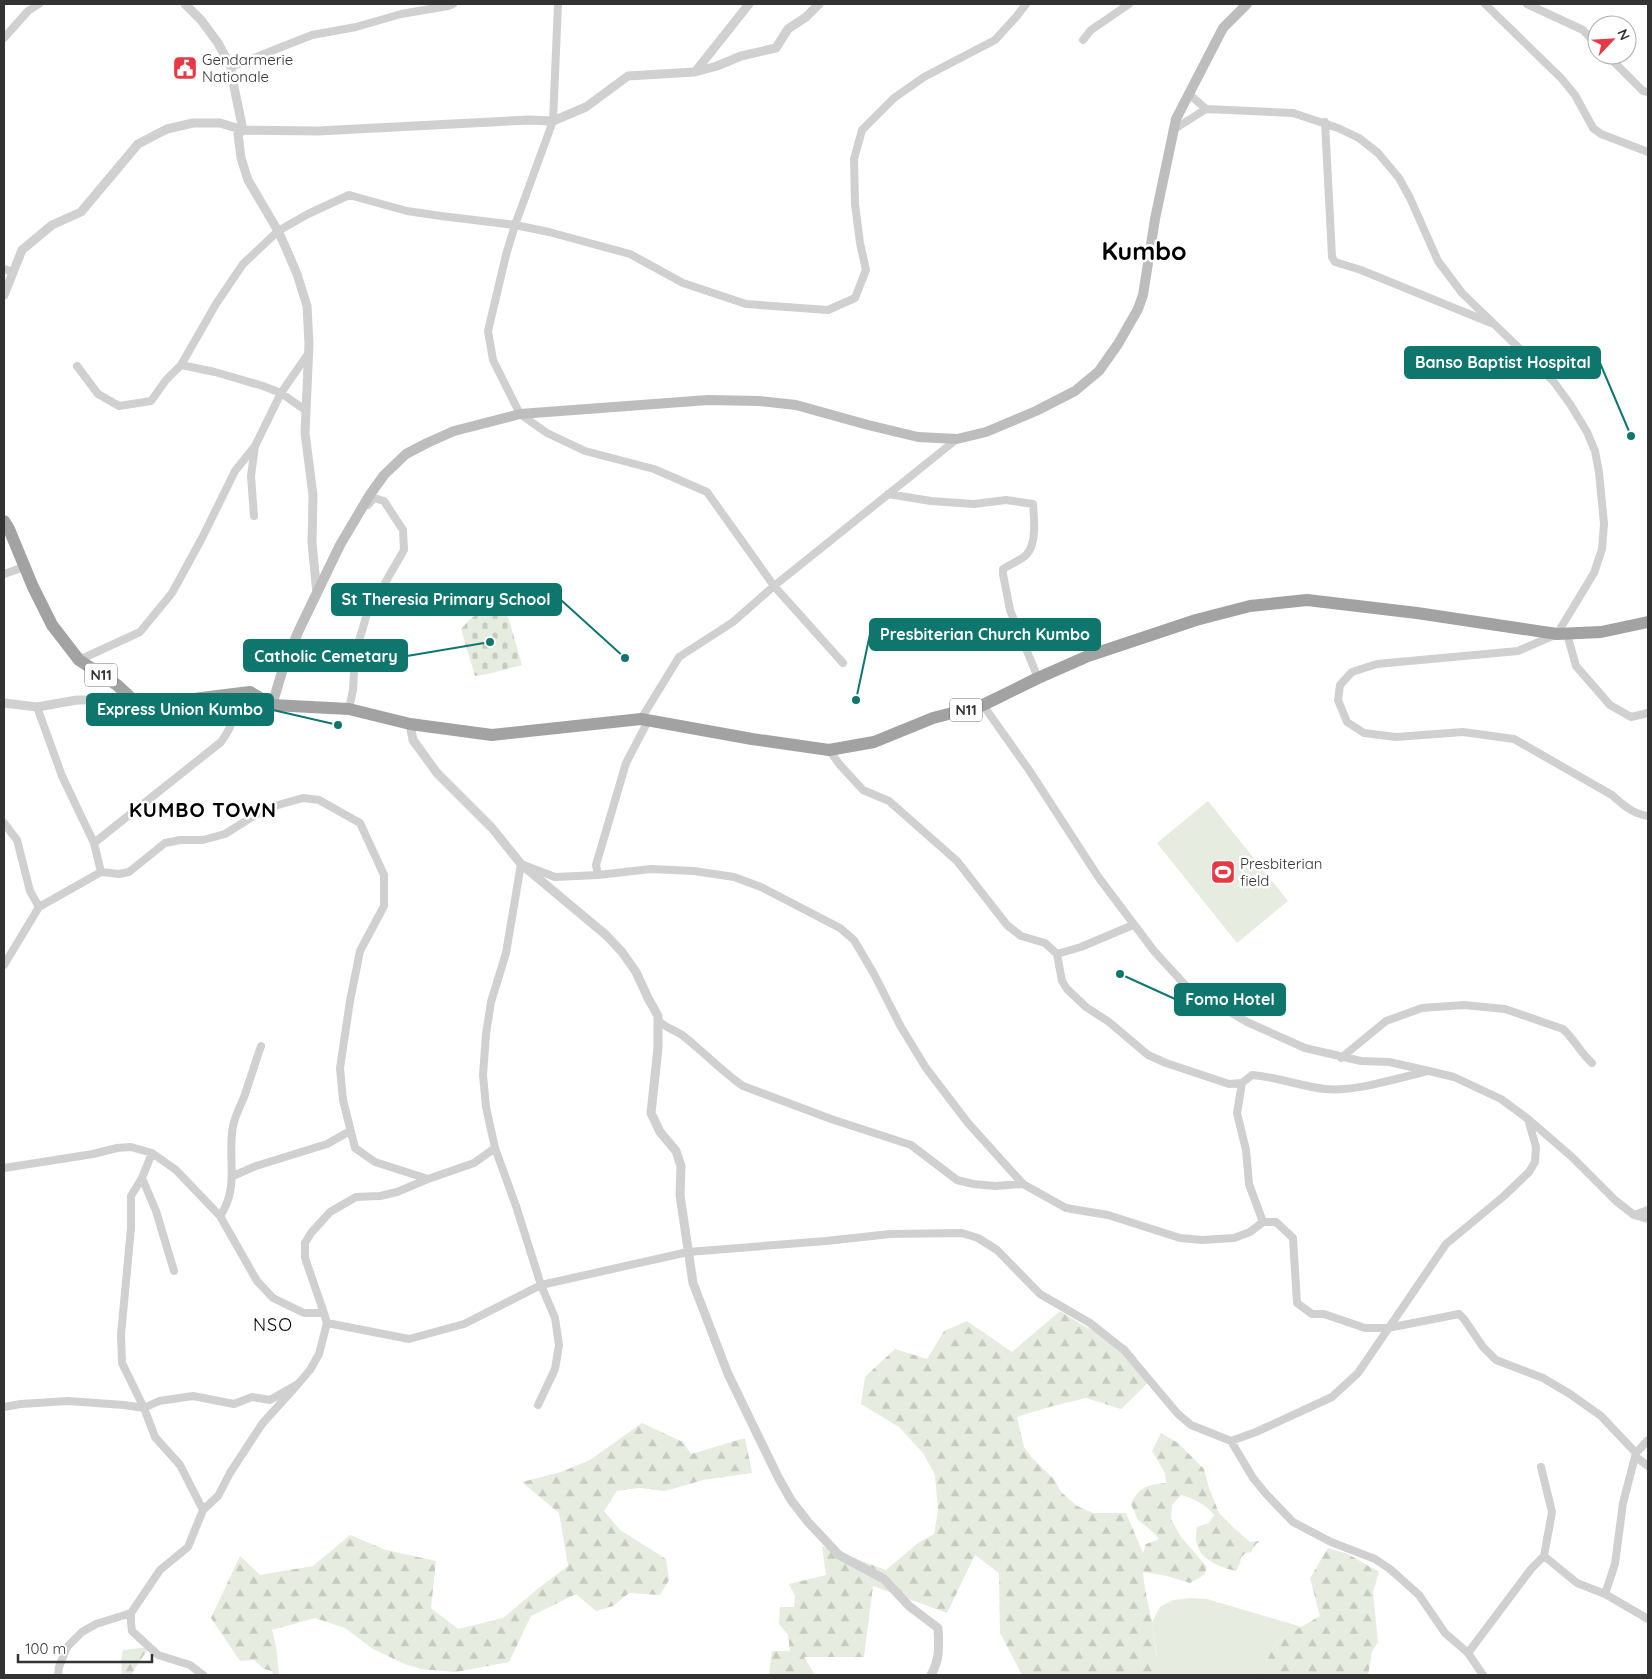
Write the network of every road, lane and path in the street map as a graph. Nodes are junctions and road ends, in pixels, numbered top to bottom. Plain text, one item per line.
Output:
1 (39, 4) edge
2 (184, 4) edge
3 (453, 4) edge
4 (558, 4) edge
5 (749, 4) edge
6 (819, 4) edge
7 (1026, 4) edge
8 (1129, 4) edge
9 (1247, 4) edge
10 (1484, 4) edge
11 (1527, 4) edge
12 (1587, 34) edge
13 (4, 38) edge
14 (1084, 40) dead end
15 (1617, 65) edge
16 (231, 67) junction
17 (695, 72) junction
18 (1648, 92) edge
19 (1189, 94) junction
20 (1206, 109) junction
21 (553, 121) junction
22 (1325, 122) junction
23 (243, 130) junction
24 (1173, 130) junction
25 (1648, 152) edge
26 (515, 225) junction
27 (278, 231) junction
28 (8, 271) edge
29 (4, 295) edge
30 (1494, 324) junction
31 (308, 354) junction
32 (181, 365) junction
33 (77, 366) dead end
34 (282, 393) junction
35 (305, 410) junction
36 (520, 414) junction
37 (957, 439) junction
38 (255, 446) junction
39 (888, 494) junction
40 (358, 515) junction
41 (254, 516) dead end
42 (4, 522) edge
43 (24, 567) junction
44 (4, 574) edge
45 (774, 586) junction
46 (317, 594) junction
47 (1648, 622) edge
48 (1562, 634) junction
49 (79, 660) junction
50 (843, 663) dead end
51 (1038, 678) junction
52 (232, 694) junction
53 (133, 700) junction
54 (4, 704) edge
55 (272, 705) junction
56 (982, 706) junction
57 (37, 707) junction
58 (349, 709) junction
59 (1648, 713) edge
60 (644, 720) junction
61 (410, 724) junction
62 (829, 750) junction
63 (1648, 816) edge
64 (4, 823) edge
65 (94, 843) junction
66 (521, 864) junction
67 (101, 872) junction
68 (598, 875) junction
69 (40, 907) junction
70 (1133, 925) junction
71 (1057, 954) junction
72 (4, 965) edge
73 (658, 1020) junction
74 (261, 1046) dead end
75 (1341, 1058) junction
76 (1592, 1063) dead end
77 (1430, 1071) junction
78 (1242, 1083) junction
79 (1528, 1119) junction
80 (350, 1131) junction
81 (496, 1148) junction
82 (152, 1153) junction
83 (4, 1168) edge
84 (233, 1176) junction
85 (142, 1178) junction
86 (428, 1179) junction
87 (1023, 1184) junction
88 (1648, 1210) edge
89 (1634, 1215) junction
90 (220, 1216) junction
91 (1647, 1220) edge
92 (1263, 1222) junction
93 (688, 1252) junction
94 (174, 1271) dead end
95 (541, 1285) junction
96 (324, 1313) junction
97 (327, 1323) junction
98 (1388, 1328) junction
99 (298, 1384) junction
100 (538, 1405) dead end
101 (4, 1407) edge
102 (144, 1408) junction
103 (1231, 1440) junction
104 (1648, 1440) edge
105 (1636, 1453) junction
106 (1648, 1466) edge
107 (1541, 1467) dead end
108 (203, 1510) junction
109 (1544, 1556) junction
110 (1605, 1594) junction
111 (131, 1613) junction
112 (1648, 1619) edge
113 (1468, 1653) junction
114 (58, 1675) edge
115 (203, 1675) edge
116 (931, 1675) edge
117 (1483, 1675) edge

1 - 13 street
2 - 16 street
3 - 16 street
4 - 21 street
5 - 17 street
6 - 17 street
7 - 26 street
8 - 14 street
9 - 19 main road
10 - 25 street
11 - 12 street
15 - 18 street
16 - 23 street
17 - 21 street
19 - 20 street
19 - 24 main road
20 - 22 street
20 - 24 street
21 - 23 street
21 - 26 street
22 - 30 street
22 - 30 street
23 - 27 street
23 - 28 street
24 - 37 main road
26 - 27 street
26 - 36 street
27 - 31 street
27 - 32 street
28 - 29 street
30 - 48 street
31 - 34 street
31 - 35 street
32 - 33 street
32 - 34 street
34 - 35 street
34 - 38 street
35 - 46 street
36 - 37 main road
36 - 40 main road
36 - 45 street
37 - 39 street
38 - 41 street
38 - 49 street
39 - 45 street
39 - 51 street
40 - 46 main road
40 - 58 street
42 - 43 highway, N11
43 - 44 street
43 - 49 highway, N11
45 - 50 street
45 - 60 street
46 - 55 main road
47 - 48 highway, N11
48 - 51 highway, N11
48 - 59 street
48 - 63 street
49 - 53 highway, N11
51 - 56 highway, N11
52 - 53 highway, N11
52 - 55 highway, N11
52 - 65 street
53 - 57 street
54 - 57 street
55 - 58 highway, N11
56 - 62 highway, N11
56 - 70 street
57 - 65 street
58 - 61 highway, N11
60 - 61 highway, N11
60 - 62 highway, N11
60 - 68 street
61 - 66 street
62 - 71 street
64 - 69 street
65 - 67 street
66 - 68 street
66 - 73 street
66 - 81 street
67 - 69 street
67 - 80 street
68 - 87 street
69 - 72 street
70 - 71 street
70 - 75 street
71 - 78 street
73 - 87 street
73 - 93 street
74 - 84 street
75 - 76 street
75 - 77 street
77 - 78 street
77 - 79 street
78 - 92 street
79 - 89 street
79 - 98 street
80 - 84 street
80 - 86 street
81 - 86 street
81 - 95 street
82 - 83 street
82 - 85 street
82 - 90 street
84 - 90 street
85 - 94 street
85 - 102 street
86 - 96 street
87 - 92 street
88 - 89 street
89 - 91 street
90 - 96 street
92 - 98 street
93 - 95 street
93 - 103 street
93 - 116 street
95 - 97 street
95 - 100 street
96 - 97 street
97 - 99 street
98 - 103 street
98 - 105 street
99 - 102 street
99 - 108 street
101 - 102 street
102 - 108 street
103 - 113 street
104 - 105 street
105 - 106 street
105 - 110 street
107 - 109 street
108 - 111 street
109 - 110 street
109 - 113 street
110 - 112 street
111 - 114 street
111 - 115 street
113 - 117 street

